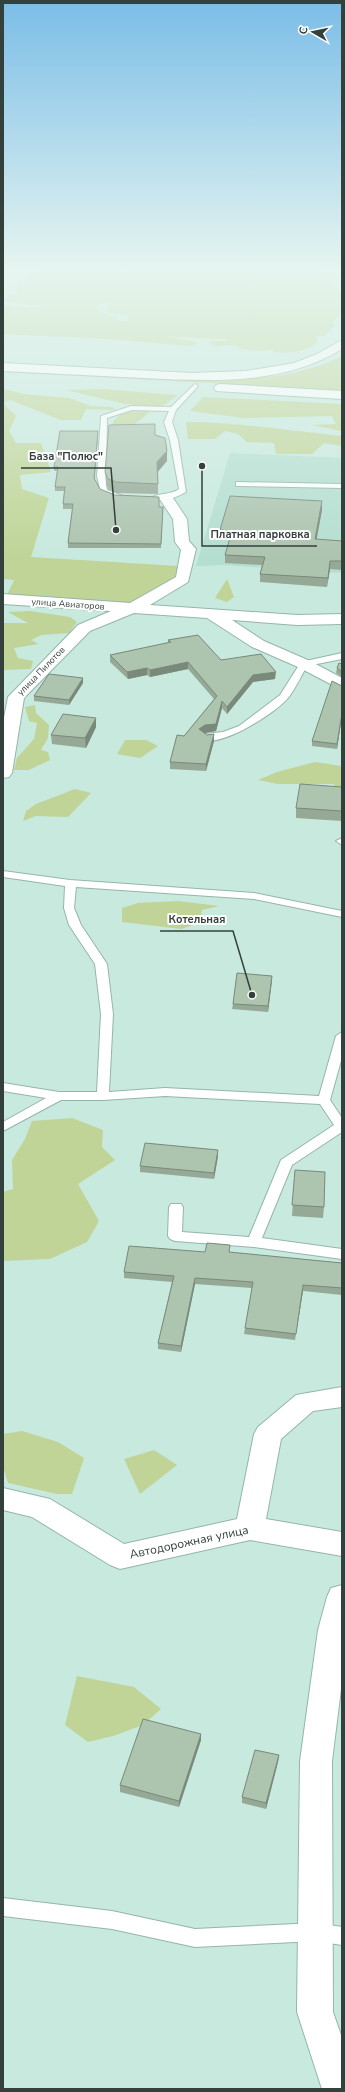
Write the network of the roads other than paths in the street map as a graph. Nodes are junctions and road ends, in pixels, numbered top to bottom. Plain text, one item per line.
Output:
1 (303, 364) edge
2 (3, 367) edge
3 (3, 375) edge
4 (195, 386) junction
5 (342, 395) edge
6 (173, 409) junction
7 (239, 484) dead end
8 (342, 486) edge
9 (130, 496) edge
10 (159, 497) joint
11 (3, 599) edge
12 (133, 608) junction
13 (212, 614) junction
14 (342, 619) edge
15 (341, 655) edge
16 (304, 664) junction
17 (342, 685) edge
18 (205, 737) edge
19 (4, 756) edge
20 (3, 773) edge
21 (3, 874) edge
22 (71, 883) junction
23 (342, 914) edge
24 (342, 1036) edge
25 (3, 1087) edge
26 (60, 1096) junction
27 (103, 1096) junction
28 (324, 1100) junction
29 (3, 1127) edge
30 (341, 1127) edge
31 (176, 1207) dead end
32 (254, 1242) junction
33 (342, 1254) edge
34 (342, 1396) edge
35 (3, 1499) edge
36 (250, 1528) junction
37 (342, 1544) edge
38 (342, 1597) edge
39 (3, 1908) edge
40 (329, 1934) edge
41 (341, 2089) edge

1 - 2 street
3 - 4 street
4 - 5 street
4 - 6 lane
6 - 9 lane
6 - 10 lane
7 - 8 lane
10 - 12 street, улица Пилотов
11 - 12 street, улица Авиаторов
12 - 13 street, улица Пилотов
12 - 19 street, улица Пилотов
13 - 14 street, улица Пилотов
13 - 16 street
15 - 16 lane
16 - 17 street
16 - 18 lane
19 - 20 street, улица Пилотов
21 - 22 lane
22 - 23 lane
22 - 27 lane
24 - 28 lane
25 - 26 lane
26 - 27 lane
26 - 29 lane
27 - 28 lane
28 - 30 lane
30 - 32 lane
31 - 32 lane
32 - 33 lane
34 - 36 street
35 - 36 street, Автодорожная улица
36 - 37 street, Автодорожная улица
38 - 40 street
39 - 40 lane
40 - 41 street

